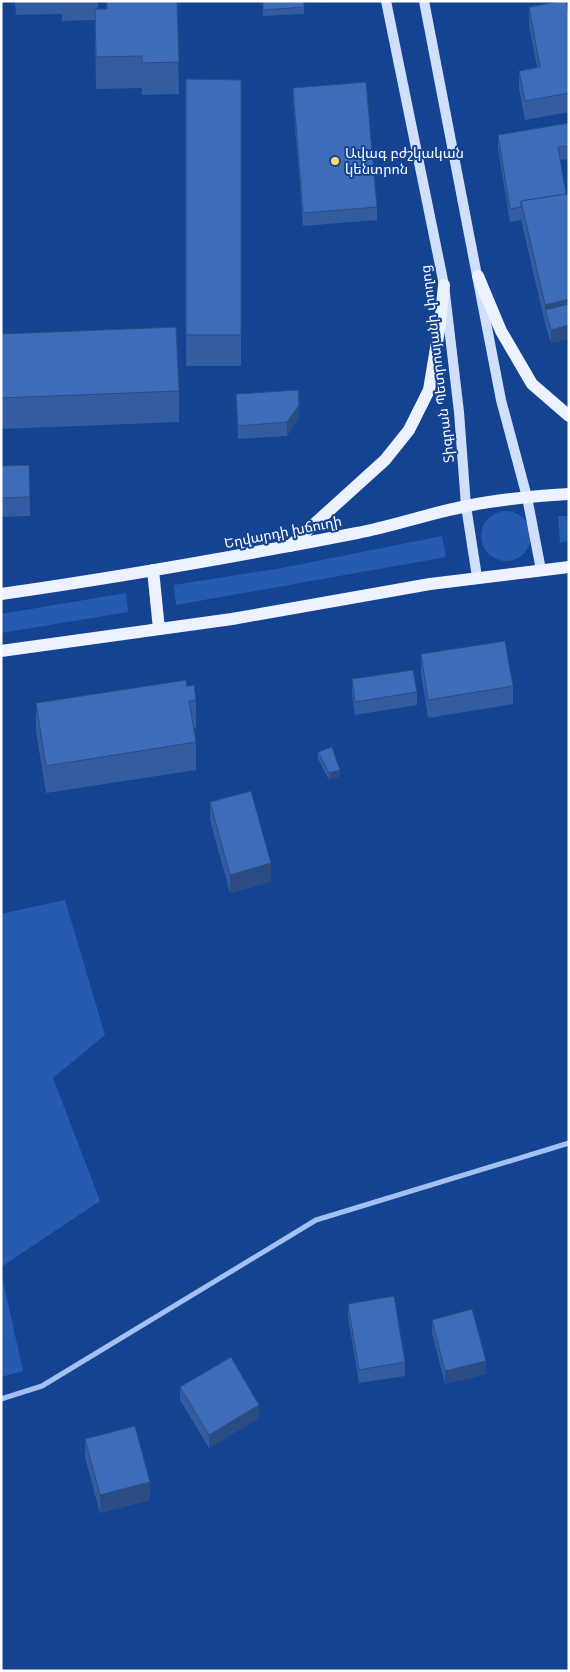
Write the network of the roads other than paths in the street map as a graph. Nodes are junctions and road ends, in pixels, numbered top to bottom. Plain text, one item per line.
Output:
1 (386, 1) edge
2 (424, 1) edge
3 (478, 276) junction
4 (444, 285) junction
5 (569, 416) edge
6 (569, 494) edge
7 (527, 497) junction
8 (466, 506) junction
9 (290, 546) junction
10 (569, 567) edge
11 (153, 570) junction
12 (541, 570) junction
13 (476, 577) junction
14 (1, 594) edge
15 (159, 629) junction
16 (1, 651) edge
17 (569, 1143) edge
18 (1, 1399) edge

1 - 4 main road, Տիգրան Պետրոսյանի փողոց
2 - 3 main road
3 - 5 main road
3 - 7 main road
4 - 8 main road, Տիգրան Պետրոսյանի փողոց
4 - 9 main road
6 - 7 main road, Եղվարդի խճուղի
7 - 8 main road, Եղվարդի խճուղի
7 - 12 main road
8 - 9 main road, Եղվարդի խճուղի
8 - 13 main road, Տիգրան Պետրոսյանի փողոց
9 - 11 main road, Եղվարդի խճուղի
10 - 12 main road
11 - 14 main road, Եղվարդի խճուղի
11 - 15 main road
12 - 13 main road
13 - 15 main road
15 - 16 main road
17 - 18 street

